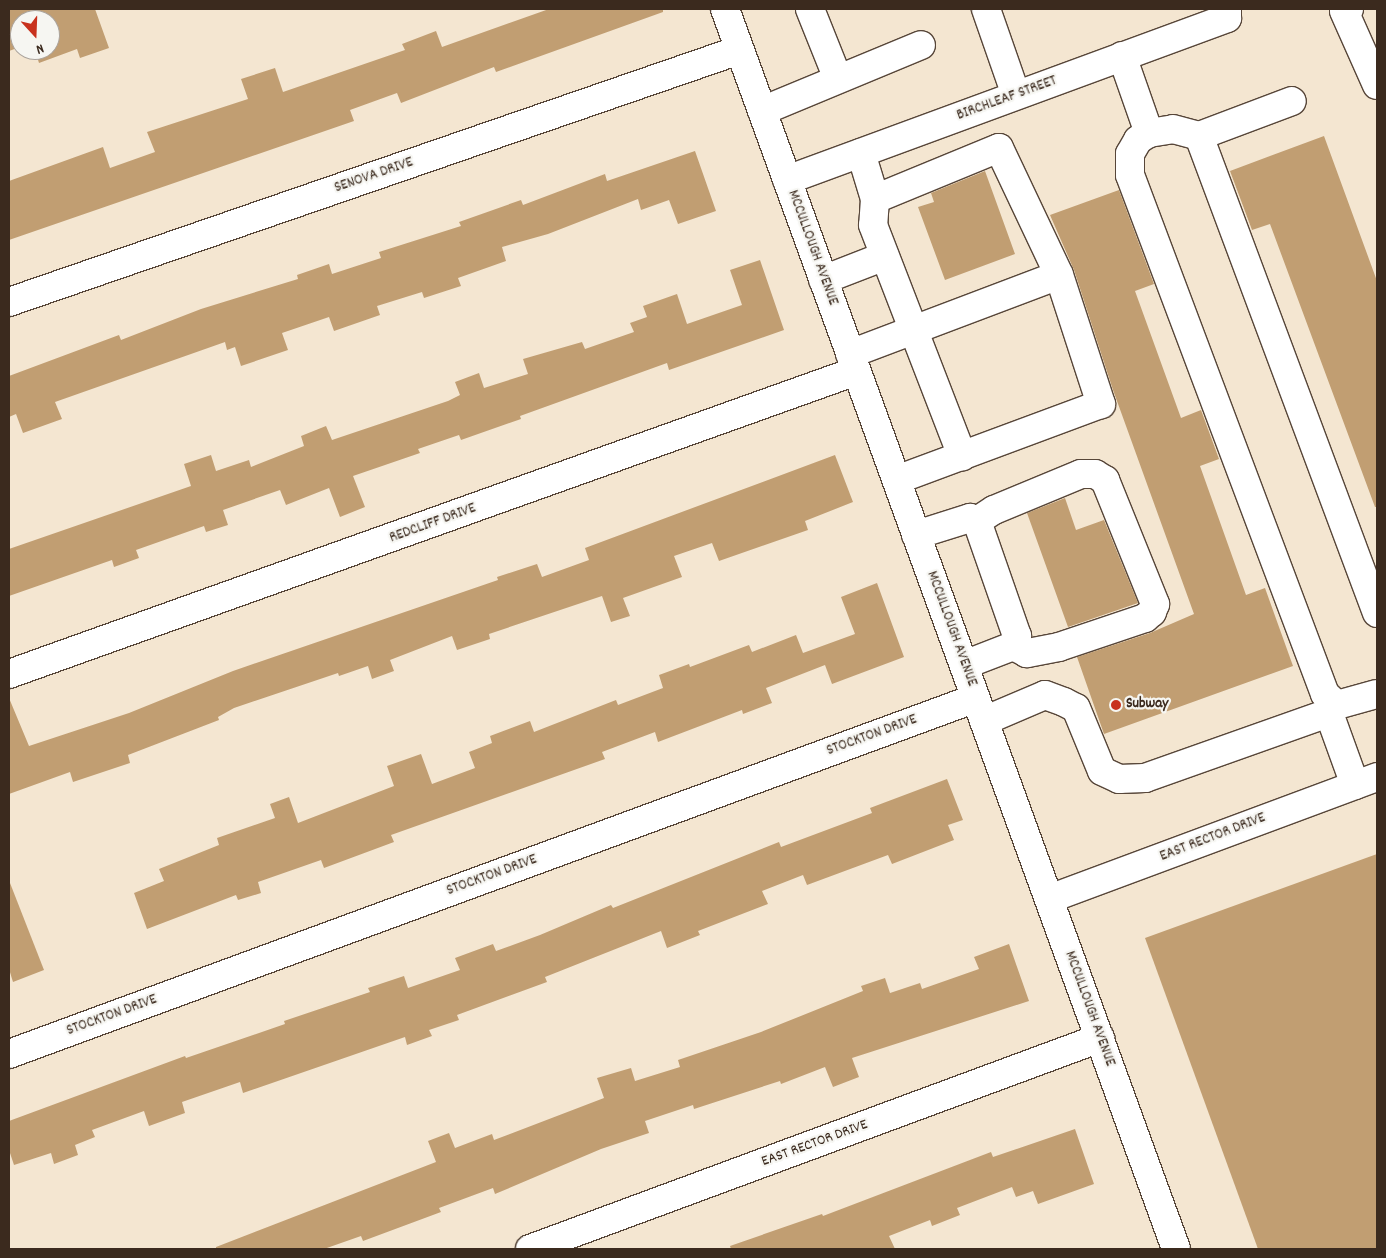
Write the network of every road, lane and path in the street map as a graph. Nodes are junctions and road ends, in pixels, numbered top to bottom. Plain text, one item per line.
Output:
1 (810, 9) edge
2 (986, 9) edge
3 (1349, 9) edge
4 (732, 11) edge
5 (1227, 13) edge
6 (920, 45) dead end
7 (740, 50) junction
8 (1122, 56) junction
9 (838, 79) junction
10 (1377, 85) edge
11 (1016, 95) junction
12 (1292, 101) dead end
13 (762, 111) junction
14 (1150, 133) junction
15 (1199, 136) junction
16 (861, 153) junction
17 (787, 180) junction
18 (875, 199) junction
19 (885, 256) junction
20 (1059, 275) junction
21 (823, 280) junction
22 (9, 302) edge
23 (913, 330) junction
24 (853, 362) junction
25 (962, 456) junction
26 (897, 480) junction
27 (977, 520) junction
28 (916, 535) junction
29 (1377, 613) edge
30 (1013, 646) junction
31 (964, 666) junction
32 (9, 674) edge
33 (1377, 694) edge
34 (980, 709) junction
35 (1333, 709) junction
36 (1366, 781) edge
37 (1049, 900) junction
38 (1100, 1038) junction
39 (9, 1054) edge
40 (530, 1249) edge
41 (1176, 1249) edge

1 - 9 street
2 - 11 street
3 - 10 street
4 - 7 street, MCCULLOUGH AVENUE
5 - 8 street, BIRCHLEAF STREET
6 - 9 street
7 - 13 street, MCCULLOUGH AVENUE
7 - 22 street, SENOVA DRIVE
8 - 11 street, BIRCHLEAF STREET
8 - 14 street
9 - 13 street
11 - 16 street, BIRCHLEAF STREET
12 - 15 street
13 - 17 street, MCCULLOUGH AVENUE
14 - 15 street
14 - 35 street
15 - 29 street
16 - 17 street, BIRCHLEAF STREET
16 - 18 street
17 - 21 street, MCCULLOUGH AVENUE
18 - 19 street
18 - 20 street
19 - 21 street
19 - 23 street
20 - 23 street, REDCLIFF DRIVE
20 - 25 street
21 - 24 street, MCCULLOUGH AVENUE
23 - 24 street, REDCLIFF DRIVE
23 - 25 street
24 - 26 street, MCCULLOUGH AVENUE
24 - 32 street, REDCLIFF DRIVE
25 - 26 street
26 - 28 street, MCCULLOUGH AVENUE
27 - 28 street
27 - 30 street
27 - 30 street
28 - 31 street, MCCULLOUGH AVENUE
30 - 31 street
31 - 34 street, MCCULLOUGH AVENUE
33 - 35 street, STOCKTON DRIVE
34 - 35 street, STOCKTON DRIVE
34 - 37 street, MCCULLOUGH AVENUE
34 - 39 street, STOCKTON DRIVE
35 - 36 street
36 - 37 street, EAST RECTOR DRIVE
37 - 38 street, MCCULLOUGH AVENUE
38 - 40 street, EAST RECTOR DRIVE
38 - 41 street, MCCULLOUGH AVENUE

